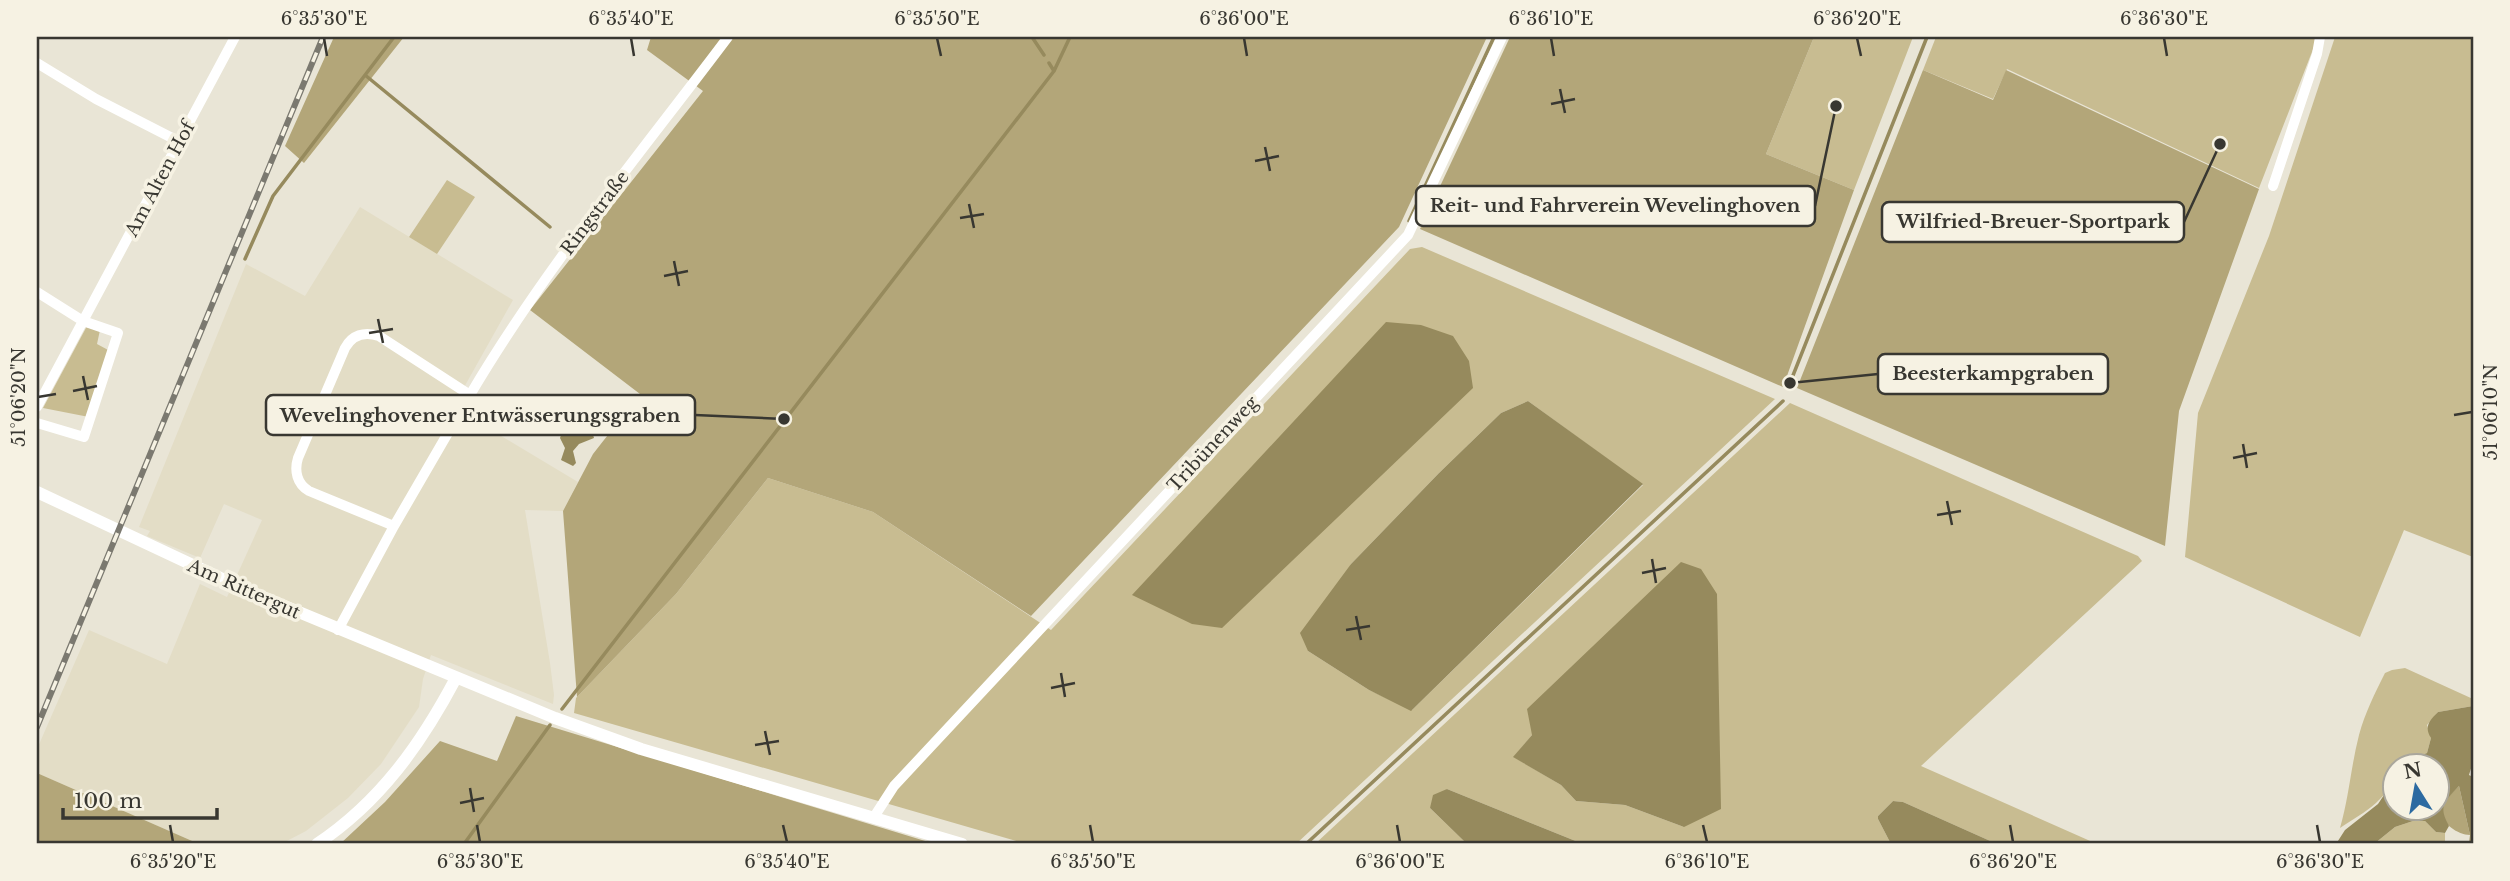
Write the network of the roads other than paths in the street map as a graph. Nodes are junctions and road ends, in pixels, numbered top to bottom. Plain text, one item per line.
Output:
1 (235, 37) edge
2 (728, 37) edge
3 (1502, 37) edge
4 (2320, 37) edge
5 (37, 62) edge
6 (180, 142) junction
7 (2273, 186) dead end
8 (37, 292) edge
9 (83, 321) junction
10 (470, 395) junction
11 (37, 407) edge
12 (37, 423) edge
13 (37, 492) edge
14 (394, 526) junction
15 (338, 629) junction
16 (456, 678) junction
17 (874, 817) junction
18 (317, 844) edge
19 (962, 844) edge

1 - 6 street, Am Alten Hof
2 - 10 street, Ringstraße
3 - 17 street, Tribünenweg
4 - 7 street
5 - 6 street
6 - 9 street, Am Alten Hof
8 - 9 street
9 - 11 street, Am Alten Hof
9 - 12 street
10 - 14 street, Ringstraße
10 - 14 street
13 - 15 street, Am Rittergut
14 - 15 street, Ringstraße
15 - 16 street, Am Rittergut
16 - 17 street, Am Rittergut
16 - 18 street
17 - 19 street, Am Rittergut

